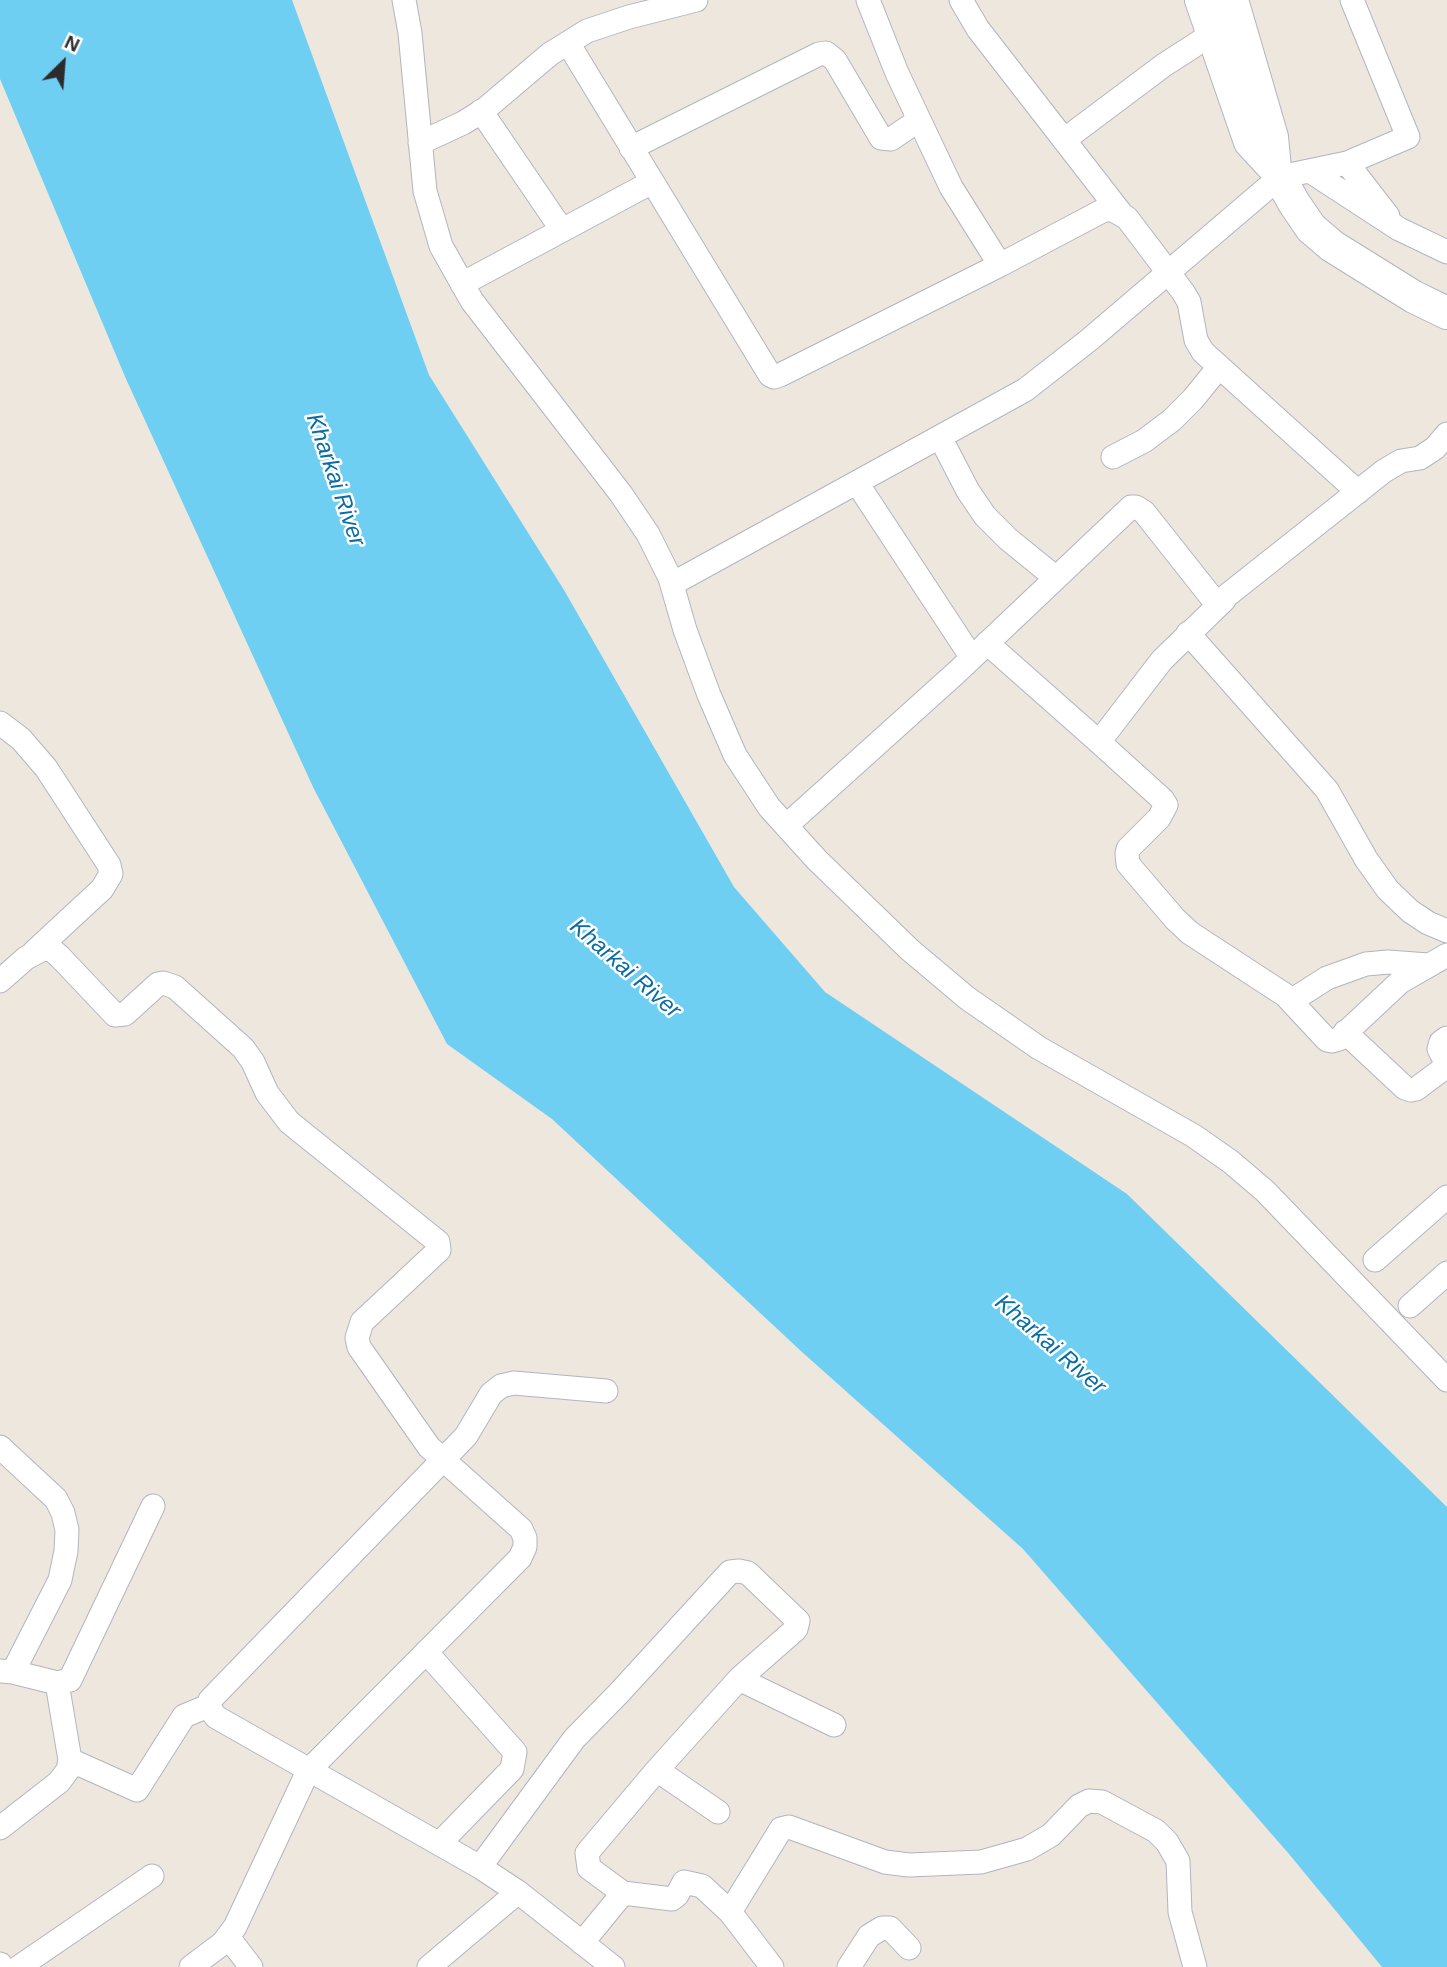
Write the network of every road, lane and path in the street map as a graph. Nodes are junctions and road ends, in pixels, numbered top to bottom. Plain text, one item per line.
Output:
1 (404, 0) edge
2 (696, 0) edge
3 (868, 0) edge
4 (961, 0) edge
5 (1201, 0) edge
6 (1232, 0) edge
7 (1352, 0) edge
8 (621, 10) edge
9 (1212, 34) junction
10 (568, 43) junction
11 (481, 111) junction
12 (919, 120) junction
13 (1064, 140) junction
14 (420, 143) junction
15 (631, 148) junction
16 (1347, 163) junction
17 (1288, 173) junction
18 (652, 182) junction
19 (1120, 212) junction
20 (1399, 229) junction
21 (562, 230) junction
22 (1447, 252) edge
23 (1000, 265) junction
24 (1168, 271) junction
25 (462, 284) junction
26 (1447, 313) edge
27 (1219, 367) junction
28 (1447, 434) edge
29 (940, 437) junction
30 (1113, 457) dead end
31 (857, 483) junction
32 (1358, 492) junction
33 (1056, 578) junction
34 (672, 584) junction
35 (1224, 600) junction
36 (1188, 633) junction
37 (980, 651) junction
38 (0, 723) edge
39 (1099, 742) junction
40 (786, 826) junction
41 (1447, 931) edge
42 (34, 952) junction
43 (1437, 960) edge
44 (0, 982) edge
45 (1291, 1001) junction
46 (1345, 1032) junction
47 (1447, 1038) edge
48 (1447, 1065) edge
49 (1447, 1197) edge
50 (1375, 1259) dead end
51 (1447, 1273) edge
52 (1410, 1306) dead end
53 (1447, 1380) edge
54 (606, 1391) dead end
55 (0, 1447) edge
56 (442, 1460) junction
57 (153, 1506) dead end
58 (426, 1652) junction
59 (6, 1672) edge
60 (739, 1679) junction
61 (57, 1684) junction
62 (208, 1706) junction
63 (834, 1725) dead end
64 (70, 1760) junction
65 (657, 1770) junction
66 (309, 1771) junction
67 (718, 1812) dead end
68 (0, 1828) edge
69 (440, 1843) junction
70 (480, 1867) junction
71 (152, 1876) dead end
72 (518, 1892) junction
73 (622, 1893) junction
74 (730, 1912) junction
75 (228, 1937) junction
76 (582, 1943) junction
77 (909, 1948) dead end
78 (434, 1965) edge
79 (19, 1967) edge
80 (191, 1967) edge
81 (251, 1967) edge
82 (613, 1967) edge
83 (772, 1967) edge
84 (849, 1967) edge
85 (1195, 1967) edge

1 - 14 street
2 - 8 street
3 - 12 street
4 - 13 street
5 - 9 main road
6 - 17 main road
7 - 16 street
8 - 10 street
9 - 13 street
9 - 17 main road
10 - 11 street
10 - 15 street
11 - 14 street
11 - 21 street
12 - 15 street
12 - 23 street
13 - 19 street
14 - 25 street
15 - 18 street
16 - 17 street
16 - 20 street
17 - 20 street
17 - 24 street
17 - 26 main road
18 - 21 street
18 - 23 street
19 - 23 street
19 - 24 street
20 - 22 street
21 - 25 street
24 - 27 street
24 - 29 street
25 - 34 street
27 - 30 street
27 - 32 street
28 - 32 street
29 - 31 street
29 - 33 street
31 - 34 street
31 - 37 street
32 - 35 street
33 - 35 street
33 - 37 street
34 - 40 street
35 - 36 street
36 - 39 street
36 - 41 street
37 - 39 street
37 - 40 street
38 - 42 street
39 - 45 street
40 - 53 street
42 - 44 street
42 - 56 street
43 - 45 street
43 - 46 street
45 - 46 street
46 - 48 street
47 - 48 street
49 - 50 street
51 - 52 street
54 - 56 street
55 - 59 street
56 - 58 street
56 - 62 street
57 - 61 street
58 - 66 street
58 - 69 street
59 - 61 street
60 - 63 street
60 - 65 street
60 - 70 street
61 - 64 street
62 - 64 street
62 - 66 street
64 - 68 street
65 - 67 street
65 - 73 street
66 - 69 street
66 - 75 street
69 - 70 street
70 - 72 street
71 - 79 street
72 - 76 street
72 - 78 street
73 - 74 street
73 - 76 street
74 - 83 street
74 - 85 street
75 - 80 street
75 - 81 street
76 - 82 street
77 - 84 street

